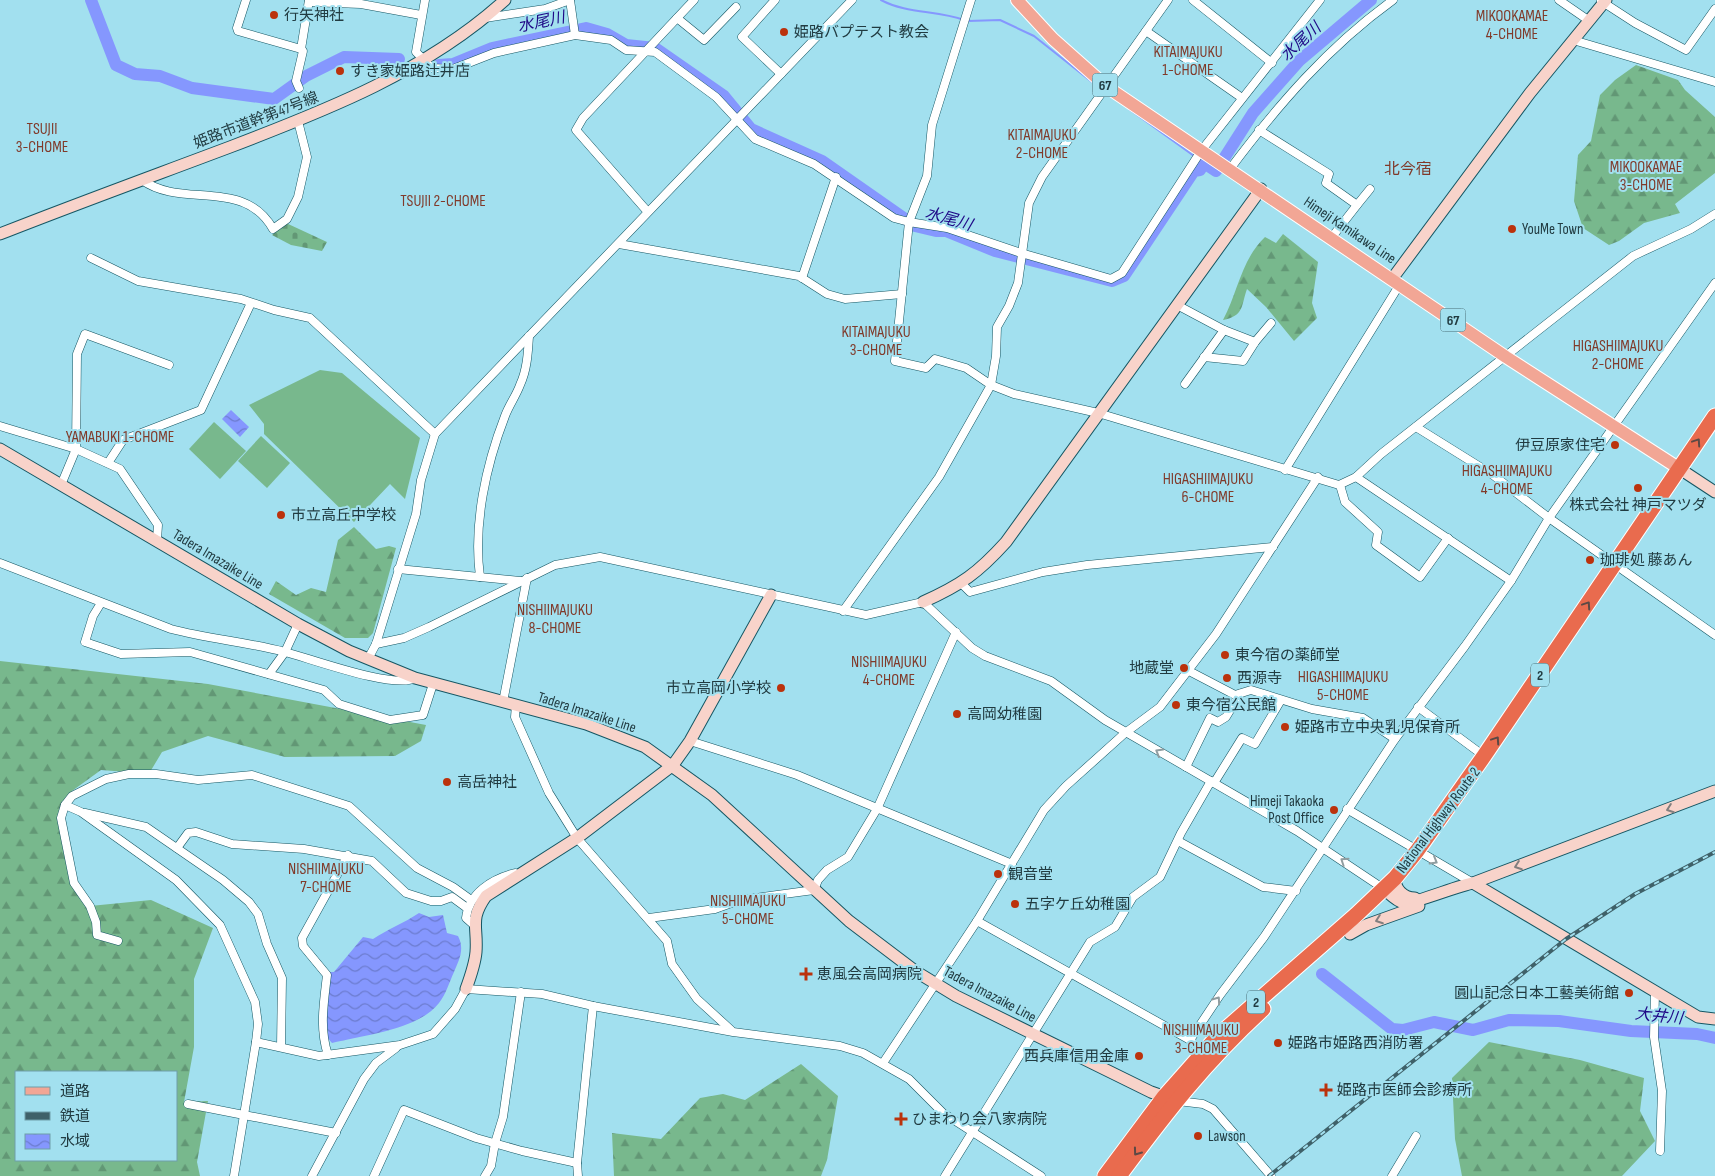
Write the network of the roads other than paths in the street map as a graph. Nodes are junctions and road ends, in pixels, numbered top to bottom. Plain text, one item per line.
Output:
1 (246, 0) edge
2 (425, 0) edge
3 (505, 0) edge
4 (570, 0) edge
5 (694, 0) edge
6 (775, 0) edge
7 (852, 0) edge
8 (971, 0) edge
9 (1018, 0) edge
10 (1168, 0) edge
11 (1193, 0) edge
12 (1320, 0) edge
13 (1394, 0) edge
14 (1559, 0) edge
15 (309, 1) edge
16 (1603, 1) edge
17 (336, 2) edge
18 (736, 7) dead end
19 (1715, 9) edge
20 (421, 15) junction
21 (483, 18) junction
22 (677, 18) junction
23 (1588, 20) junction
24 (1146, 31) junction
25 (575, 35) junction
26 (1573, 40) junction
27 (301, 49) junction
28 (647, 51) junction
29 (423, 60) junction
30 (1272, 63) junction
31 (781, 74) junction
32 (1715, 82) edge
33 (298, 85) dead end
34 (1108, 87) junction
35 (1242, 98) junction
36 (737, 120) junction
37 (298, 121) junction
38 (1259, 130) junction
39 (1203, 152) junction
40 (1229, 169) junction
41 (836, 177) junction
42 (142, 180) junction
43 (1261, 189) junction
44 (1370, 189) dead end
45 (1357, 205) junction
46 (647, 211) junction
47 (1715, 214) edge
48 (909, 222) junction
49 (0, 234) edge
50 (1332, 237) junction
51 (618, 244) junction
52 (1021, 257) junction
53 (90, 258) dead end
54 (802, 278) junction
55 (1396, 281) junction
56 (1715, 284) edge
57 (902, 294) junction
58 (251, 303) junction
59 (1177, 305) junction
60 (1271, 323) dead end
61 (1224, 330) junction
62 (529, 336) junction
63 (1255, 342) junction
64 (1204, 357) junction
65 (1506, 357) junction
66 (169, 366) dead end
67 (1185, 384) dead end
68 (991, 385) junction
69 (1098, 413) junction
70 (1715, 416) edge
71 (0, 426) edge
72 (1416, 427) junction
73 (1612, 427) junction
74 (435, 434) junction
75 (0, 449) edge
76 (76, 449) junction
77 (108, 463) junction
78 (1680, 469) junction
79 (1286, 470) junction
80 (1318, 477) junction
81 (1356, 477) junction
82 (1340, 484) junction
83 (61, 485) junction
84 (1715, 492) edge
85 (1549, 518) junction
86 (1448, 538) junction
87 (157, 540) junction
88 (1273, 547) junction
89 (0, 563) edge
90 (1614, 564) junction
91 (398, 569) junction
92 (480, 577) junction
93 (524, 579) junction
94 (1511, 581) junction
95 (962, 584) junction
96 (771, 595) junction
97 (924, 602) junction
98 (101, 603) junction
99 (844, 612) junction
100 (298, 624) junction
101 (956, 632) junction
102 (1715, 635) edge
103 (376, 644) junction
104 (285, 652) junction
105 (368, 659) junction
106 (1189, 671) junction
107 (269, 674) junction
108 (415, 678) junction
109 (433, 684) junction
110 (1240, 694) junction
111 (1280, 700) junction
112 (503, 702) junction
113 (516, 705) junction
114 (1418, 707) junction
115 (1126, 733) junction
116 (1395, 739) junction
117 (690, 741) junction
118 (1484, 756) junction
119 (673, 765) junction
120 (1186, 767) junction
121 (1213, 782) junction
122 (1715, 791) edge
123 (65, 805) junction
124 (877, 809) junction
125 (1347, 809) junction
126 (82, 812) junction
127 (577, 838) junction
128 (1178, 841) junction
129 (1322, 846) junction
130 (177, 848) junction
131 (1417, 850) junction
132 (348, 855) junction
133 (1012, 864) junction
134 (525, 872) junction
135 (1473, 882) junction
136 (1390, 883) junction
137 (814, 890) junction
138 (1296, 891) junction
139 (471, 900) junction
140 (467, 908) junction
141 (649, 918) junction
142 (977, 921) junction
143 (474, 925) junction
144 (1350, 934) joint
145 (118, 941) dead end
146 (1071, 974) junction
147 (936, 983) junction
148 (466, 989) junction
149 (521, 992) junction
150 (1654, 992) junction
151 (593, 1006) junction
152 (1715, 1019) edge
153 (733, 1032) junction
154 (1034, 1034) junction
155 (1190, 1040) junction
156 (256, 1042) junction
157 (400, 1045) junction
158 (281, 1047) junction
159 (1203, 1052) junction
160 (328, 1055) junction
161 (883, 1063) junction
162 (1170, 1099) junction
163 (188, 1104) dead end
164 (245, 1115) junction
165 (973, 1132) junction
166 (336, 1133) junction
167 (1416, 1136) dead end
168 (495, 1144) junction
169 (1660, 1151) dead end
170 (577, 1163) junction
171 (234, 1176) edge
172 (312, 1176) edge
173 (374, 1176) edge
174 (484, 1176) edge
175 (578, 1176) edge
176 (945, 1176) edge
177 (1041, 1176) edge
178 (1105, 1176) edge
179 (1119, 1176) edge
180 (1271, 1176) edge
181 (1392, 1176) edge

1 - 27 street
2 - 20 street
3 - 21 street, 姫路市道幹第47号線
4 - 21 street
4 - 25 street
5 - 22 street
6 - 31 street
7 - 31 street
8 - 48 street
9 - 34 main road, Himeji Kamikawa Line / 67
10 - 24 street
11 - 30 street
12 - 30 street
13 - 38 street
14 - 23 street
15 - 17 street
15 - 27 street
16 - 19 street
16 - 23 street
17 - 20 street
18 - 22 street
20 - 29 street
21 - 29 street, 姫路市道幹第47号線
22 - 28 street
23 - 26 street
24 - 34 street
24 - 35 street
25 - 28 street
25 - 29 street
26 - 32 street
26 - 55 street
27 - 33 street
28 - 36 street
28 - 46 street
29 - 37 street, 姫路市道幹第47号線
30 - 35 street
31 - 36 street
34 - 39 main road, Himeji Kamikawa Line / 67
34 - 52 street
35 - 39 street
36 - 41 street
36 - 46 street
37 - 42 street, 姫路市道幹第47号線
37 - 42 street
38 - 40 street
38 - 45 street
39 - 40 main road, Himeji Kamikawa Line / 67
39 - 52 street
40 - 43 main road, Himeji Kamikawa Line / 67
41 - 48 street
41 - 54 street
42 - 49 street, 姫路市道幹第47号線
43 - 50 main road, Himeji Kamikawa Line / 67
43 - 59 street
44 - 45 street
45 - 50 street
46 - 51 street
47 - 65 street
48 - 52 street
48 - 57 street
50 - 55 main road, Himeji Kamikawa Line / 67
51 - 54 street
51 - 62 street
52 - 68 street
53 - 58 street
54 - 57 street
55 - 65 main road, Himeji Kamikawa Line / 67
55 - 79 street
56 - 73 street
57 - 68 street
58 - 74 street
58 - 77 street
59 - 61 street
59 - 69 street
60 - 63 street
61 - 63 street
61 - 64 street
62 - 74 street
62 - 92 street
63 - 64 street
64 - 67 street
65 - 72 street
65 - 73 main road, Himeji Kamikawa Line / 67
66 - 76 street
68 - 69 street
68 - 99 street
69 - 79 street
69 - 95 street
78 -> 70 highway, National Highway Route 2 / 2
71 - 76 street
72 - 81 street
72 - 85 street
73 - 78 main road, Himeji Kamikawa Line / 67
73 - 85 street
74 - 91 street
75 - 83 street, Tadera Imazaike Line
76 - 77 street
76 - 83 street
77 - 87 street
78 - 84 street
78 - 90 highway, National Highway Route 2 / 2
79 - 80 street
80 - 82 street
80 - 88 street
81 - 82 street
81 - 86 street
82 - 86 street
83 - 87 street, Tadera Imazaike Line
85 - 90 street
85 - 94 street
86 - 94 street
87 - 100 street, Tadera Imazaike Line
88 - 95 street
88 - 106 street
89 - 98 street
90 - 102 street
118 -> 90 highway, National Highway Route 2 / 2
91 - 92 street
91 - 103 street
92 - 93 street
93 - 96 street
93 - 103 street
93 - 112 street
94 - 114 street
95 - 97 street
96 - 99 street
96 - 117 street
97 - 99 street
97 - 101 street
98 - 104 street
98 - 107 street
100 - 104 street
100 - 105 street, Tadera Imazaike Line
101 - 115 street
101 - 124 street
103 - 105 street
104 - 107 street
104 - 108 street
105 - 108 street, Tadera Imazaike Line
106 - 110 street
106 - 115 street
107 - 109 street
108 - 109 street, Tadera Imazaike Line
109 - 112 street, Tadera Imazaike Line
110 - 111 street
110 - 120 street
111 - 116 street
111 - 121 street
112 - 113 street, Tadera Imazaike Line
113 - 119 street, Tadera Imazaike Line
113 - 127 street
114 - 116 street
114 - 118 street
120 -> 115 street
115 - 133 street
116 - 125 street
117 - 119 street
117 - 124 street
118 - 131 highway, National Highway Route 2 / 2
119 - 127 street
119 - 137 street, Tadera Imazaike Line
120 - 121 street
121 - 128 street
121 - 129 street
122 -> 135 street
123 - 126 street
123 - 139 street
123 - 145 street
124 - 133 street
124 - 137 street
125 - 129 street
125 - 131 street
126 - 130 street
126 - 156 street
127 - 134 street
127 - 141 street
128 - 138 street
128 - 146 street
136 -> 129 street
129 - 138 street
130 - 132 street
130 - 158 street
131 -> 135 street
131 - 136 highway, National Highway Route 2 / 2
132 - 140 street
132 - 160 street
133 - 142 street
134 - 139 street
134 - 143 street
135 - 136 street
135 -> 144 street
135 - 150 street
136 - 159 highway, National Highway Route 2 / 2
137 - 141 street
137 - 147 street, Tadera Imazaike Line
155 -> 138 street
139 - 140 street
140 - 143 street
141 - 153 street
142 - 146 street
142 - 147 street
143 - 148 street
144 - 162 highway, National Highway Route 2 / 2
146 - 154 street
146 - 155 street
147 - 154 street, Tadera Imazaike Line
147 - 161 street
148 - 149 street
148 - 157 street
149 - 151 street
149 - 168 street
150 - 152 street
150 - 169 street
151 - 153 street
151 - 170 street
153 - 161 street
154 - 162 street, Tadera Imazaike Line
154 - 165 street
155 - 159 street
156 - 158 street
156 - 164 street
157 - 160 street
157 - 166 street
158 - 160 street
159 - 162 highway, National Highway Route 2 / 2
161 - 165 street
162 - 178 highway, National Highway Route 2 / 2
162 -> 179 highway, National Highway Route 2 / 2
162 - 180 street
163 - 164 street
164 - 166 street
164 - 171 street
165 - 176 street
165 - 177 street
166 - 172 street
167 - 181 street
168 - 170 street
168 - 173 street
168 - 174 street
170 - 175 street

